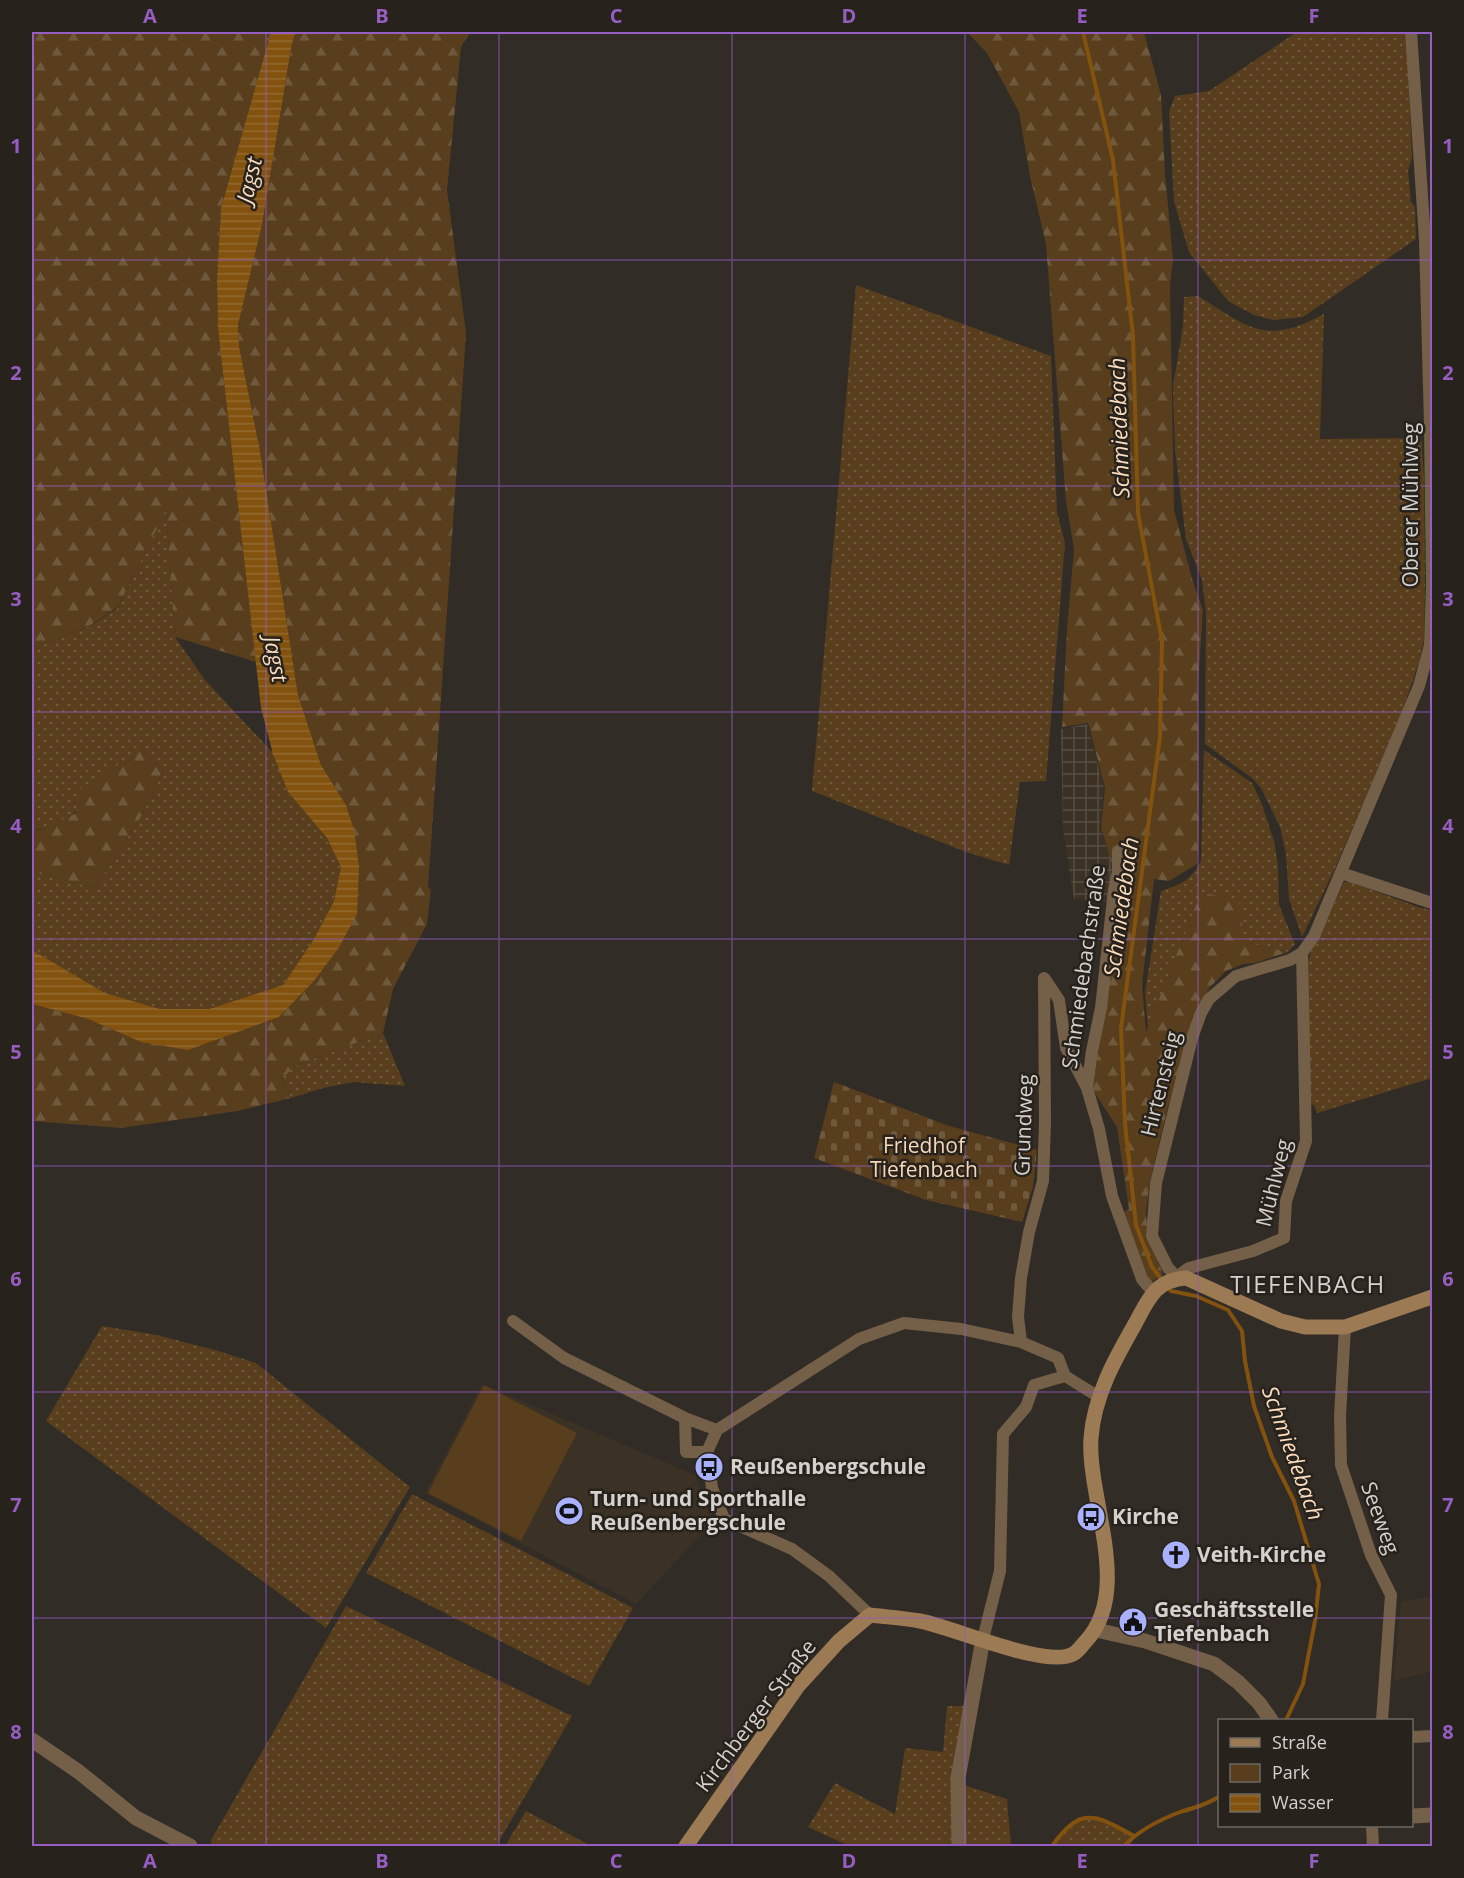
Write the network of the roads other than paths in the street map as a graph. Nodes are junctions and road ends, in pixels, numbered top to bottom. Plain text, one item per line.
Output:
1 (1411, 32) edge
2 (1429, 239) edge
3 (1431, 425) edge
4 (1432, 518) edge
5 (1432, 685) edge
6 (1419, 686) junction
7 (1118, 851) dead end
8 (1341, 873) junction
9 (1432, 903) edge
10 (1302, 953) junction
11 (1044, 978) joint
12 (1087, 1088) junction
13 (1165, 1285) junction
14 (1432, 1297) edge
15 (513, 1321) dead end
16 (1345, 1327) junction
17 (1021, 1342) junction
18 (1065, 1376) junction
19 (1099, 1397) junction
20 (685, 1418) junction
21 (717, 1430) junction
22 (707, 1452) junction
23 (870, 1615) junction
24 (1096, 1630) junction
25 (983, 1639) junction
26 (1269, 1719) edge
27 (1382, 1719) edge
28 (1432, 1736) edge
29 (1413, 1737) edge
30 (32, 1740) edge
31 (1432, 1815) edge
32 (1413, 1816) edge
33 (1372, 1827) edge
34 (190, 1846) edge
35 (687, 1846) edge
36 (959, 1846) edge
37 (1373, 1846) edge

1 - 2 street, Oberer Mühlweg
2 - 3 street, Oberer Mühlweg
3 - 4 street, Oberer Mühlweg
4 - 6 street, Oberer Mühlweg
5 - 6 street
6 - 8 street, Oberer Mühlweg
7 - 12 street, Schmiedebachstraße
8 - 9 street
8 - 10 street, Oberer Mühlweg
10 - 13 street, Hirtensteig
10 - 13 street, Mühlweg
11 - 12 street, Schmiedebachstraße
11 - 17 street, Grundweg
12 - 13 street, Schmiedebachstraße
13 - 16 main road
13 - 19 main road
14 - 16 main road
15 - 20 street
16 - 27 street, Seeweg
17 - 18 street
17 - 21 street
18 - 19 street
18 - 25 street
19 - 24 main road
20 - 21 street
20 - 22 street
21 - 22 street
22 - 23 street
23 - 25 main road
23 - 35 main road, Kirchberger Straße
24 - 25 main road
24 - 26 street
25 - 36 street
28 - 29 street
30 - 34 street
31 - 32 street
33 - 37 street

